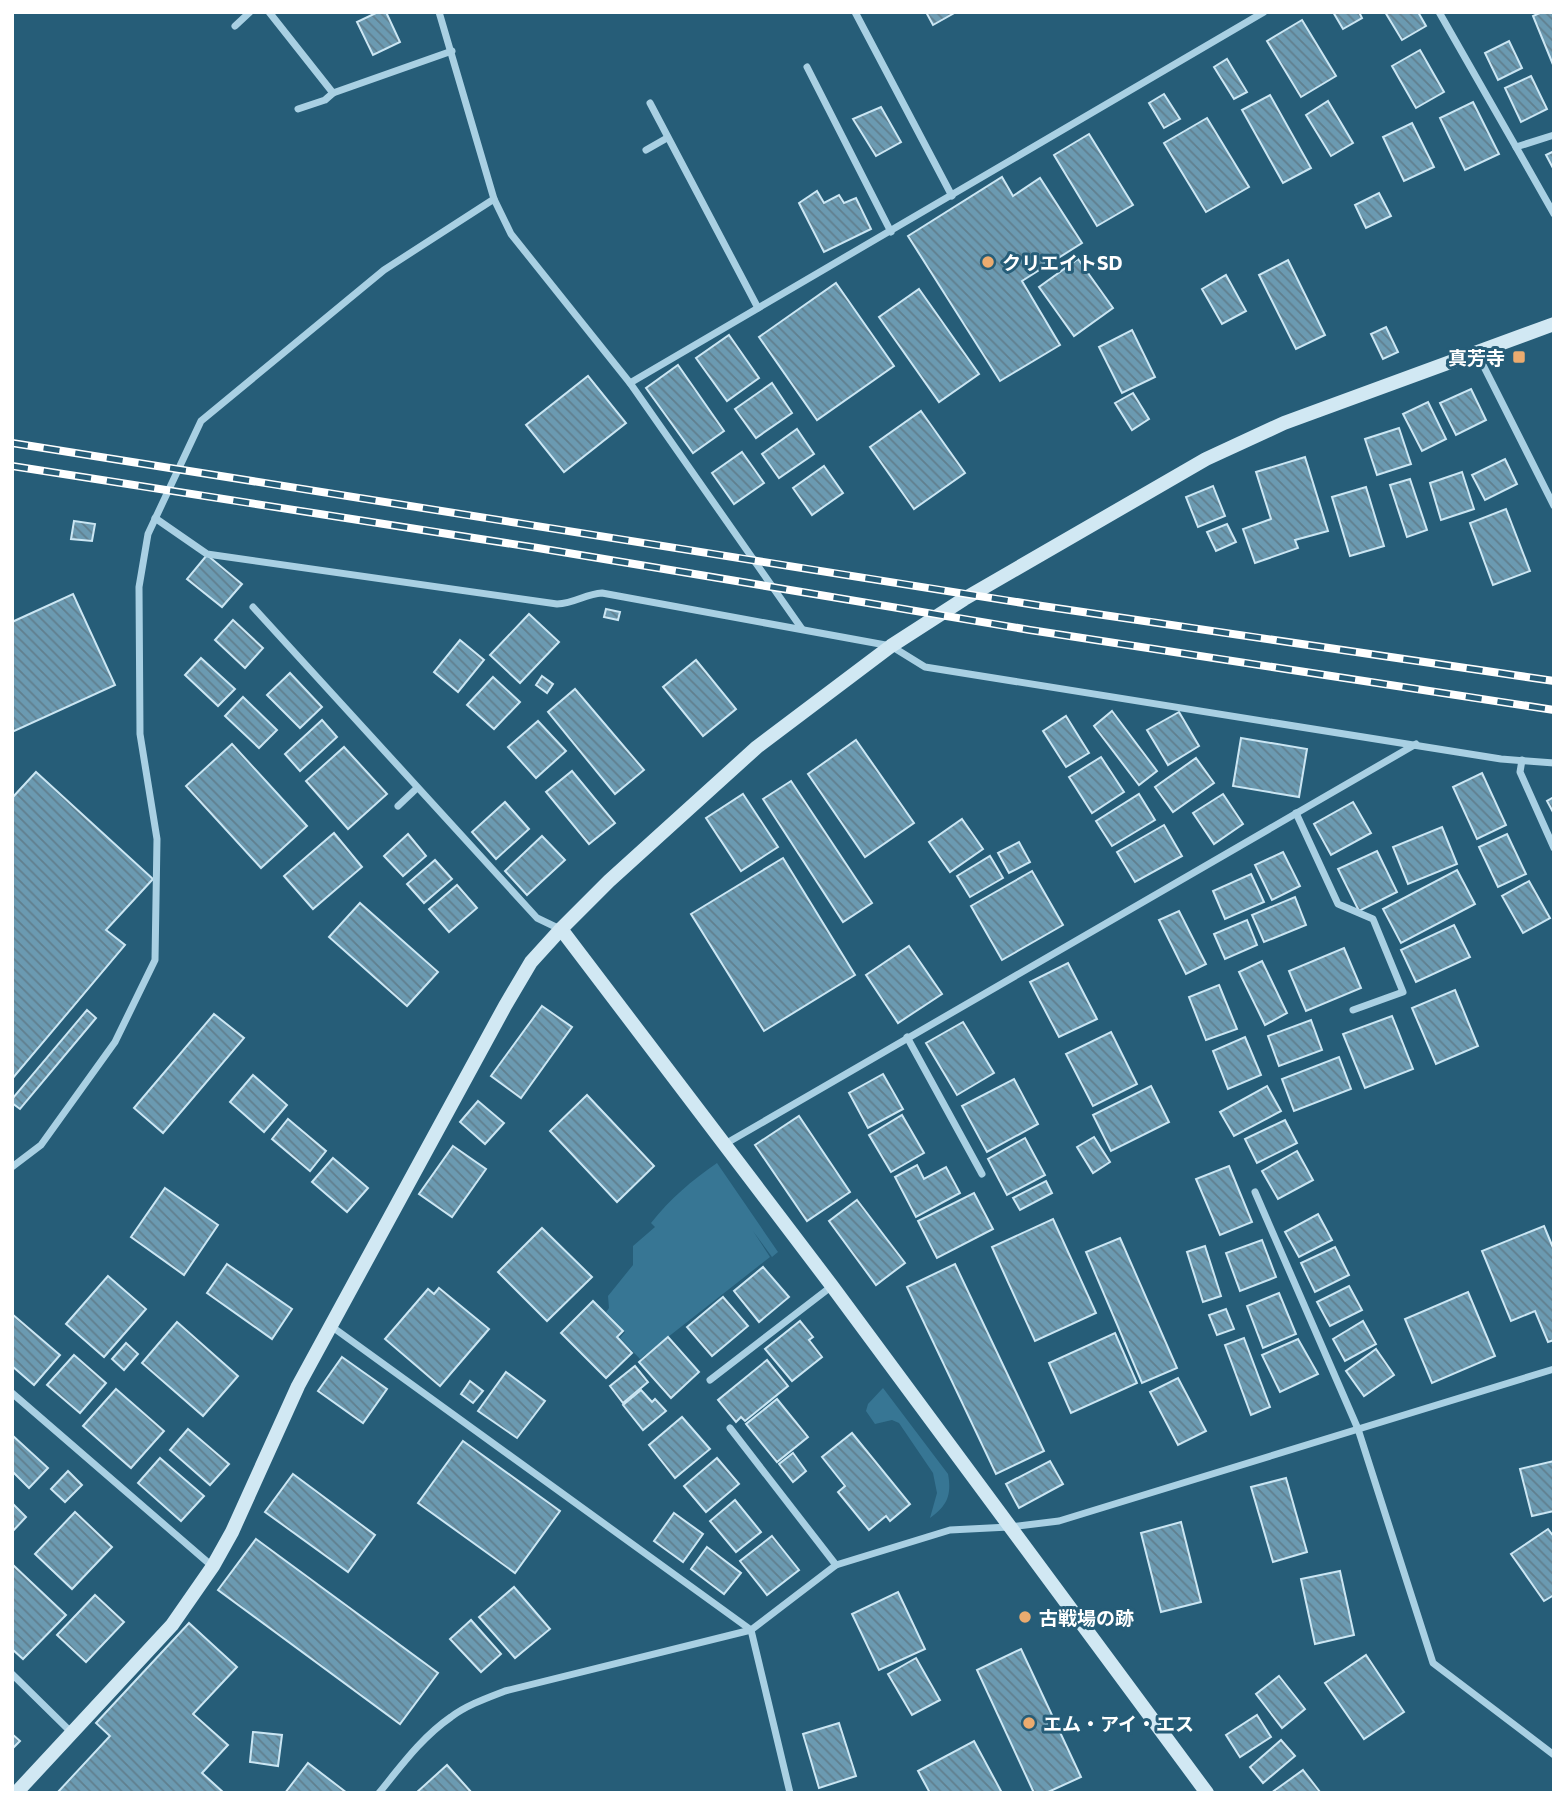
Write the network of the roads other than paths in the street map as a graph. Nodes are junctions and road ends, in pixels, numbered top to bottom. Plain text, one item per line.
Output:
1 (250, 12) edge
2 (269, 12) edge
3 (439, 12) edge
4 (855, 12) edge
5 (1264, 12) edge
6 (1439, 12) edge
7 (235, 26) dead end
8 (452, 51) junction
9 (807, 67) dead end
10 (333, 93) junction
11 (649, 103) dead end
12 (298, 109) dead end
13 (1554, 135) edge
14 (667, 138) junction
15 (1516, 147) junction
16 (646, 150) dead end
17 (952, 196) junction
18 (494, 199) junction
19 (1554, 214) edge
20 (891, 232) junction
21 (758, 308) junction
22 (1554, 324) edge
23 (1477, 352) junction
24 (630, 383) junction
25 (1554, 506) edge
26 (155, 518) junction
27 (253, 607) dead end
28 (802, 629) junction
29 (891, 646) junction
30 (1417, 744) junction
31 (1522, 760) junction
32 (1554, 763) edge
33 (417, 788) junction
34 (398, 806) dead end
35 (1296, 813) junction
36 (1554, 848) edge
37 (561, 929) junction
38 (1353, 1010) dead end
39 (906, 1037) junction
40 (725, 1144) junction
41 (12, 1167) edge
42 (982, 1174) dead end
43 (1255, 1192) dead end
44 (832, 1286) junction
45 (331, 1325) junction
46 (1554, 1369) edge
47 (710, 1380) dead end
48 (12, 1393) edge
49 (730, 1428) dead end
50 (1358, 1429) junction
51 (1009, 1527) junction
52 (836, 1565) junction
53 (213, 1566) junction
54 (751, 1630) junction
55 (12, 1674) edge
56 (72, 1734) junction
57 (1554, 1755) edge
58 (16, 1793) edge
59 (379, 1793) edge
60 (790, 1793) edge
61 (1207, 1793) edge

1 - 7 street
2 - 10 street
3 - 8 street
4 - 17 street
5 - 17 street
6 - 15 street
8 - 10 street
8 - 18 street
9 - 20 street
10 - 12 street
11 - 14 street
13 - 15 street
14 - 16 street
14 - 21 street
15 - 19 street
17 - 20 street
18 - 24 street
18 - 26 street
20 - 21 street
21 - 24 street
22 - 23 street
23 - 25 street
23 - 29 street
24 - 28 street
26 - 28 street
26 - 41 street
27 - 33 street
28 - 29 street
29 - 30 street
29 - 37 street
30 - 31 street
30 - 35 street
31 - 32 street
31 - 36 street
33 - 34 street
33 - 37 street
35 - 38 street
35 - 39 street
37 - 40 street
37 - 45 street
39 - 40 street
39 - 42 street
40 - 44 street
43 - 50 street
44 - 47 street
44 - 51 street
45 - 53 street
45 - 54 street
46 - 50 street
48 - 53 street
49 - 52 street
50 - 51 street
50 - 57 street
51 - 52 street
51 - 61 street
52 - 54 street
53 - 56 street
54 - 59 street
54 - 60 street
55 - 56 street
56 - 58 street

